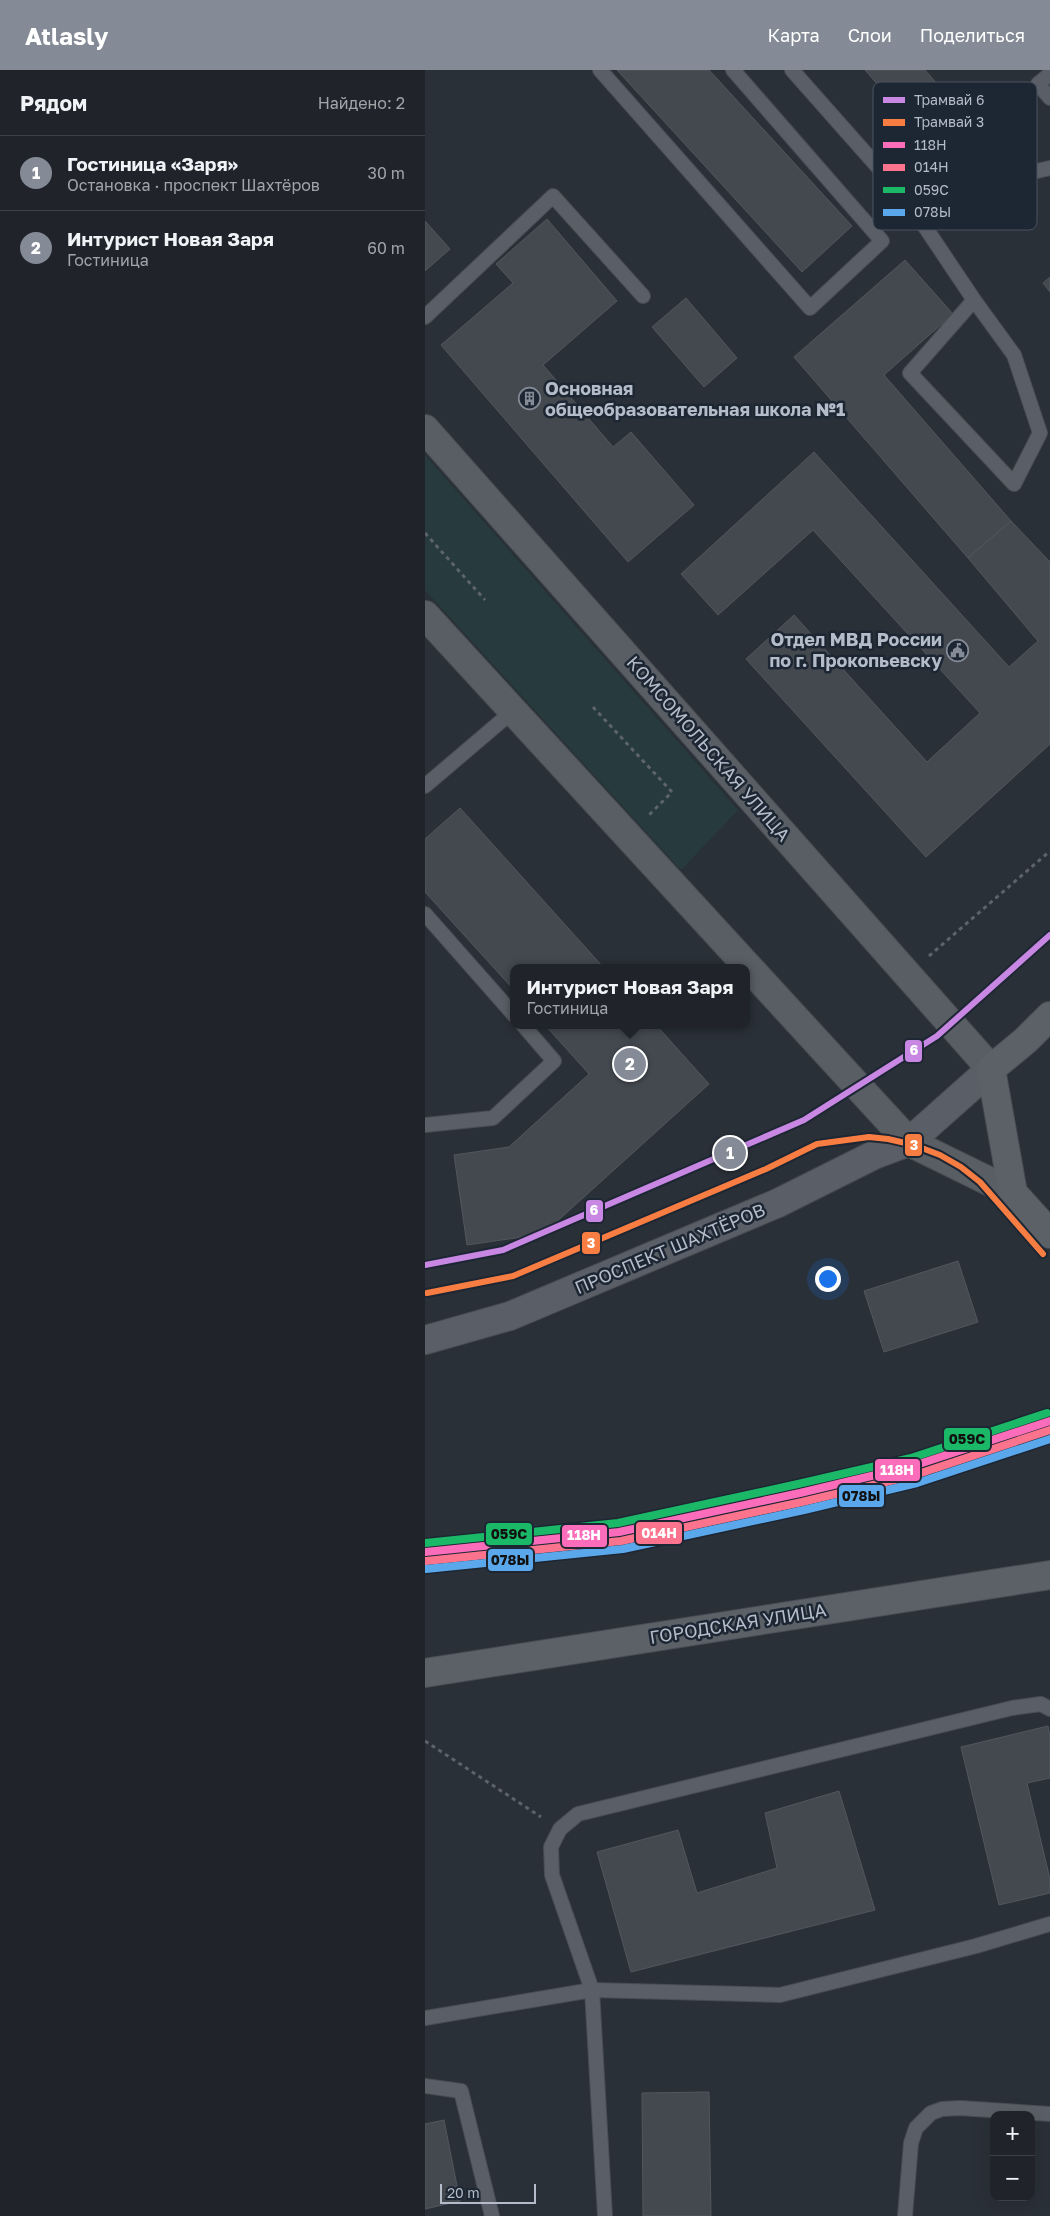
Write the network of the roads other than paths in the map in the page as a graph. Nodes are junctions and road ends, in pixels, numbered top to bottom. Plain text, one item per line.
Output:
1 (600, 70) edge
2 (733, 70) edge
3 (792, 70) edge
4 (1050, 74) edge
5 (1050, 98) edge
6 (873, 162) edge
7 (1050, 168) edge
8 (1037, 171) edge
9 (873, 230) edge
10 (873, 230) edge
11 (927, 230) edge
12 (643, 296) dead end
13 (974, 300) junction
14 (425, 317) edge
15 (425, 429) edge
16 (425, 615) edge
17 (513, 711) junction
18 (425, 786) edge
19 (425, 914) edge
20 (746, 964) edge
21 (750, 969) edge
22 (510, 1010) edge
23 (1050, 1016) edge
24 (526, 1029) edge
25 (991, 1069) junction
26 (425, 1125) edge
27 (909, 1142) junction
28 (1013, 1194) junction
29 (1050, 1234) edge
30 (426, 1337) edge
31 (1050, 1575) edge
32 (425, 1673) edge
33 (1050, 1709) edge
34 (1050, 1924) edge
35 (592, 1990) junction
36 (425, 2018) edge
37 (425, 2086) edge
38 (1050, 2114) edge
39 (492, 2216) edge
40 (605, 2216) edge
41 (905, 2216) edge

1 - 10 lane
2 - 9 lane
3 - 6 lane
4 - 5 lane
7 - 8 lane
11 - 13 lane
12 - 14 lane
13 - 13 lane
15 - 25 main road, КОМСОМОЛЬСКАЯ УЛИЦА
16 - 17 main road
17 - 18 lane
17 - 20 main road
19 - 22 lane
21 - 27 main road
23 - 25 main road
24 - 26 lane
25 - 27 street
25 - 28 main road
27 - 28 main road
27 - 30 street, ПРОСПЕКТ ШАХТЁРОВ
28 - 29 main road
31 - 32 main road, ГОРОДСКАЯ УЛИЦА
33 - 35 lane
34 - 35 lane
35 - 36 lane
35 - 40 lane
37 - 39 lane
38 - 41 lane

